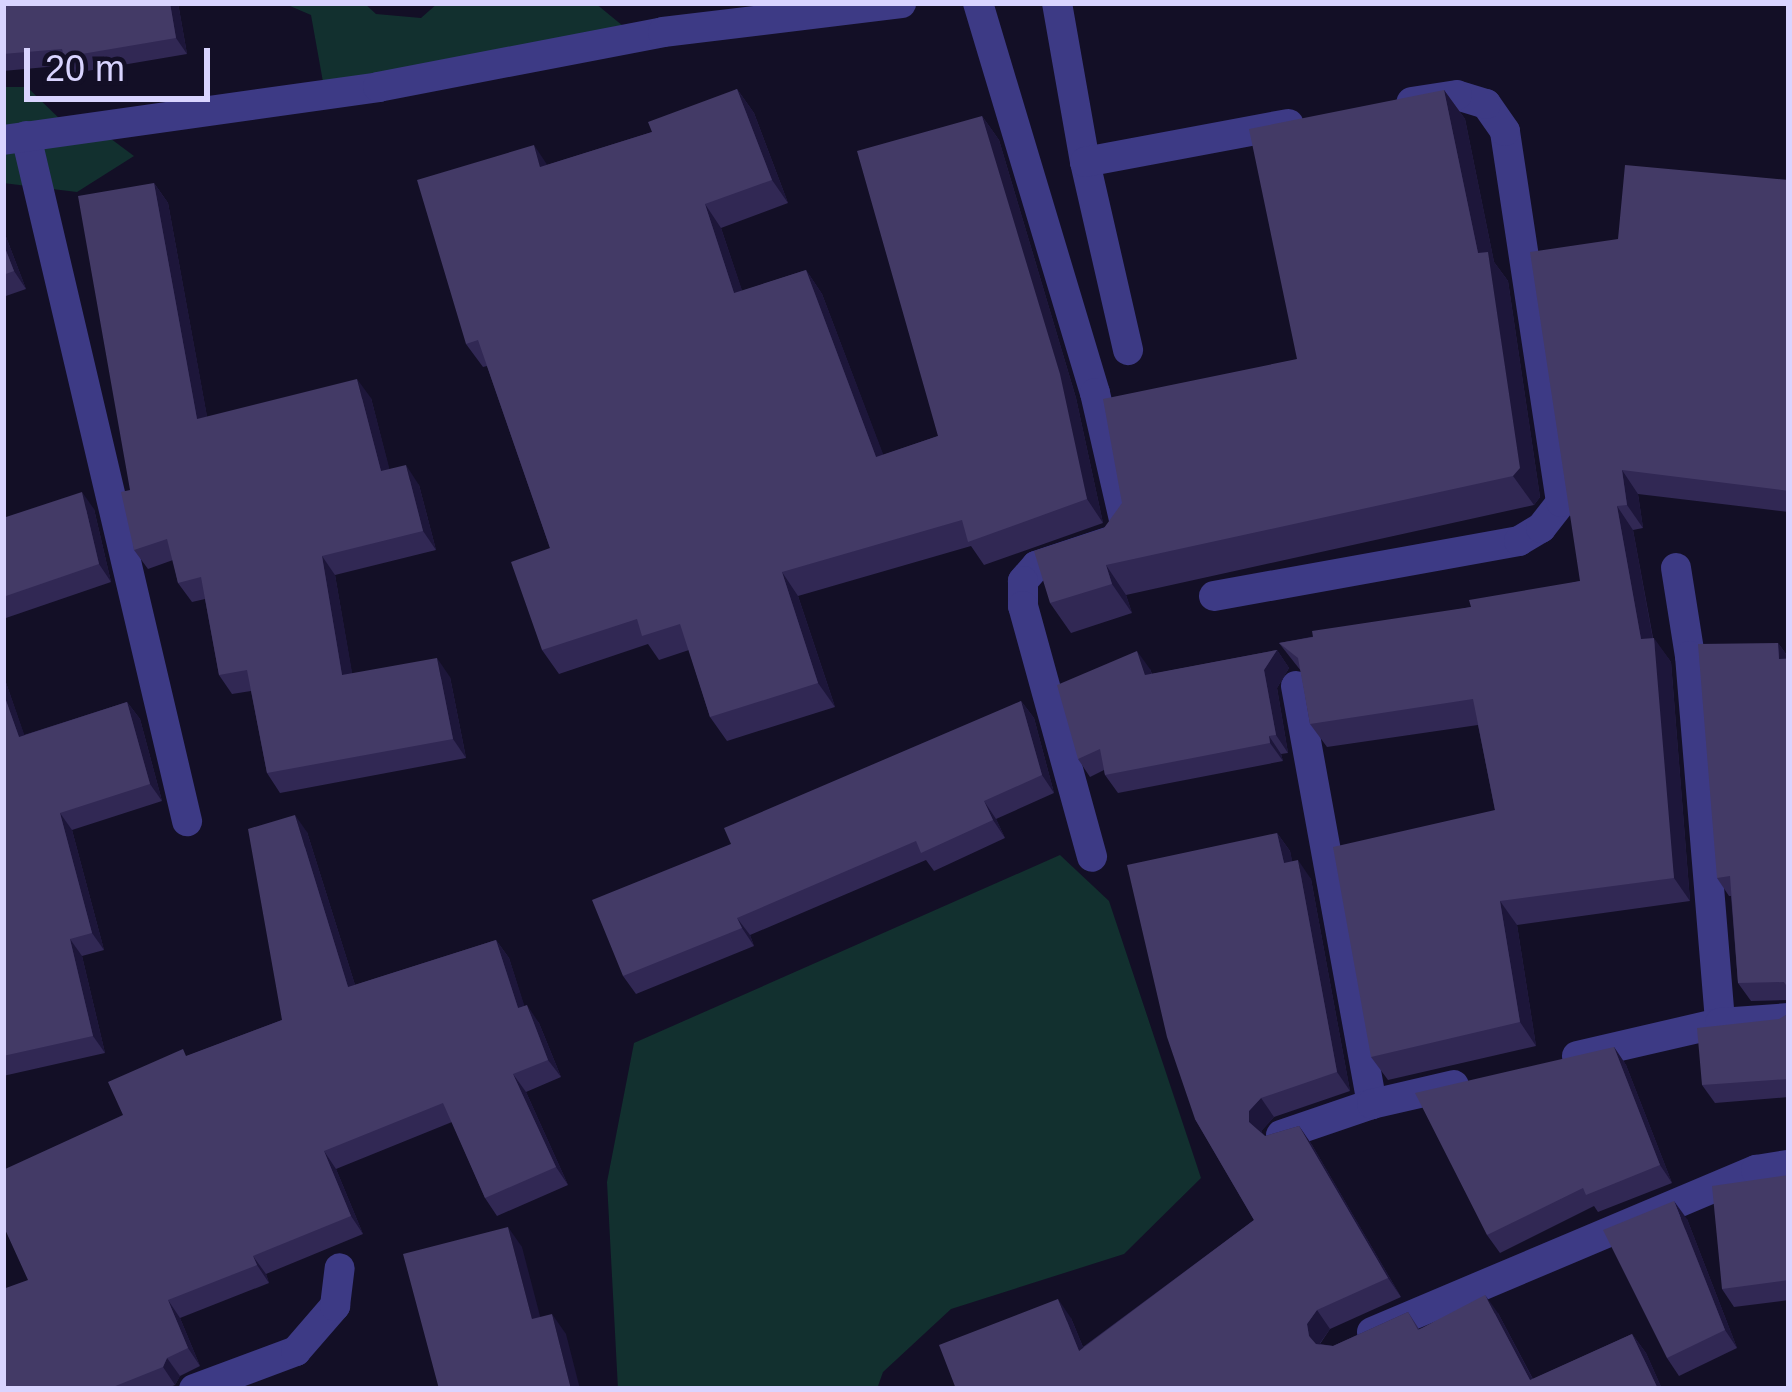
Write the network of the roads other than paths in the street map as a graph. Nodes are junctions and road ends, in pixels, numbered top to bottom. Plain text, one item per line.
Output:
1 (901, 3) edge
2 (978, 3) edge
3 (1057, 3) edge
4 (660, 17) edge
5 (1387, 107) edge
6 (1318, 118) edge
7 (15, 138) edge
8 (1085, 162) junction
9 (1128, 350) dead end
10 (1676, 568) dead end
11 (1214, 596) dead end
12 (1296, 686) edge
13 (187, 821) dead end
14 (1092, 857) dead end
15 (1789, 1018) edge
16 (1720, 1023) junction
17 (1558, 1061) edge
18 (1488, 1077) edge
19 (1372, 1104) junction
20 (1281, 1135) edge
21 (1789, 1165) edge
22 (340, 1268) dead end
23 (1340, 1346) edge
24 (194, 1389) edge

1 - 4 street
2 - 14 street
3 - 8 street
4 - 7 street
5 - 11 street
6 - 8 street
7 - 13 street
8 - 9 street
10 - 16 street
12 - 19 street
15 - 16 street
16 - 17 street
18 - 19 street
19 - 20 street
21 - 23 street
22 - 24 street

